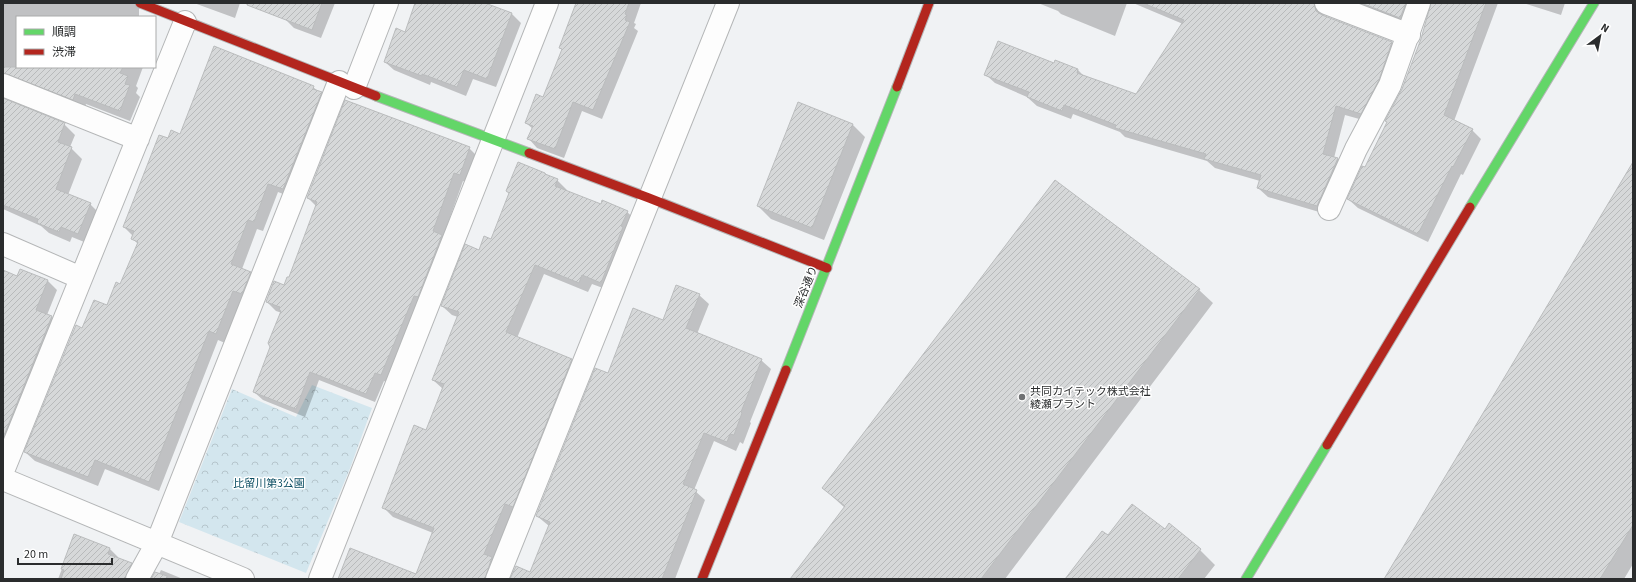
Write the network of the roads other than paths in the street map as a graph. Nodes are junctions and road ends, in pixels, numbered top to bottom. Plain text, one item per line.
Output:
1 (140, 3) edge
2 (387, 3) edge
3 (547, 3) edge
4 (728, 3) edge
5 (929, 3) edge
6 (1326, 3) edge
7 (1419, 3) edge
8 (1594, 3) edge
9 (185, 22) junction
10 (1409, 35) junction
11 (3, 85) edge
12 (346, 85) junction
13 (138, 139) junction
14 (494, 140) junction
15 (649, 198) junction
16 (1329, 209) dead end
17 (3, 244) edge
18 (827, 268) junction
19 (81, 278) junction
20 (3, 471) edge
21 (3, 479) edge
22 (157, 543) junction
23 (136, 579) edge
24 (242, 579) edge
25 (320, 579) edge
26 (497, 579) edge
27 (702, 579) edge
28 (1246, 579) edge

1 - 9 street
2 - 12 street
3 - 14 street
4 - 15 street
5 - 18 street, 深谷通り
6 - 10 street
7 - 10 street
8 - 28 street
9 - 12 street
9 - 13 street
10 - 16 street
11 - 13 street
12 - 14 street
12 - 22 street
13 - 19 street
14 - 15 street
14 - 25 street
15 - 18 street
15 - 26 street
17 - 19 street
18 - 27 street, 深谷通り
19 - 20 street
21 - 22 street
22 - 23 street
22 - 24 street

